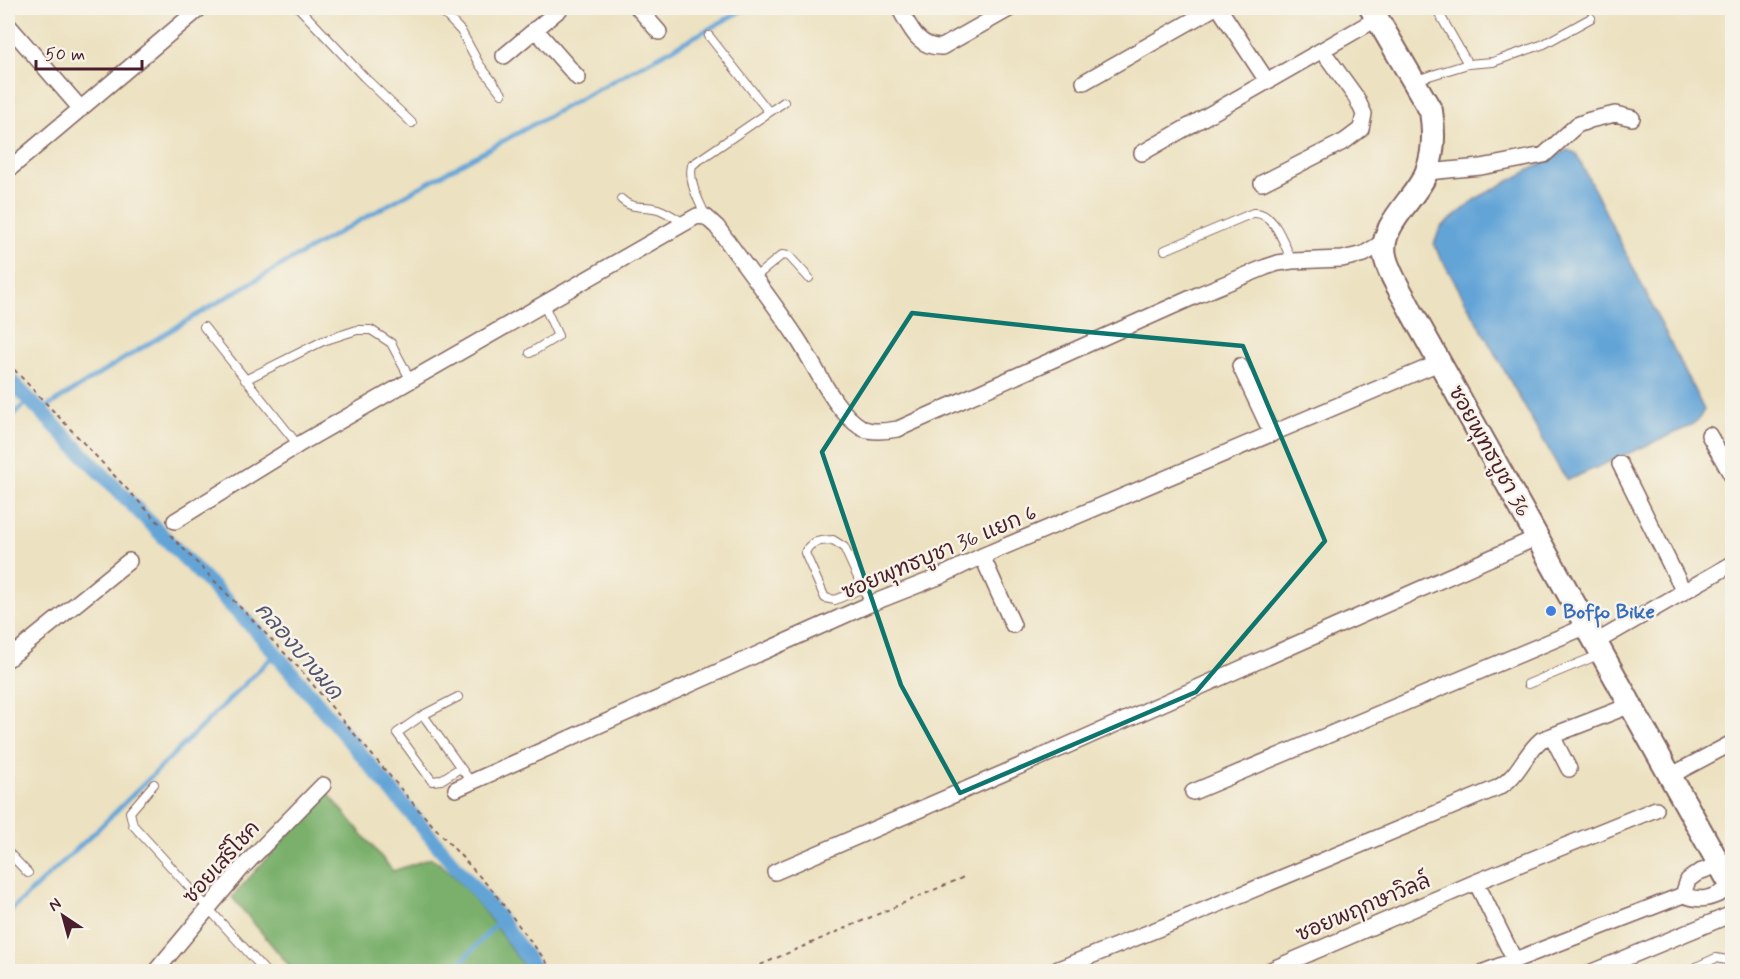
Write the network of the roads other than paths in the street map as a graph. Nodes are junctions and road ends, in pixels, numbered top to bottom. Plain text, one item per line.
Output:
1 (200, 8) edge
2 (299, 8) edge
3 (439, 8) edge
4 (561, 8) edge
5 (638, 8) edge
6 (899, 8) edge
7 (1011, 8) edge
8 (1214, 8) edge
9 (1219, 8) edge
10 (1436, 8) edge
11 (1374, 13) edge
12 (1591, 18) dead end
13 (8, 25) edge
14 (535, 29) junction
15 (659, 32) dead end
16 (709, 36) dead end
17 (1322, 50) junction
18 (504, 56) dead end
19 (1468, 63) junction
20 (578, 78) dead end
21 (1267, 81) junction
22 (1413, 81) junction
23 (1084, 82) dead end
24 (502, 94) dead end
25 (784, 102) dead end
26 (81, 109) junction
27 (769, 112) junction
28 (1632, 118) dead end
29 (412, 123) dead end
30 (1142, 153) dead end
31 (8, 171) edge
32 (1427, 172) junction
33 (1262, 183) dead end
34 (621, 199) dead end
35 (706, 217) junction
36 (684, 223) junction
37 (1385, 242) junction
38 (1165, 250) dead end
39 (1292, 261) junction
40 (754, 278) junction
41 (809, 278) dead end
42 (544, 304) junction
43 (204, 327) dead end
44 (530, 353) dead end
45 (1441, 362) junction
46 (1240, 366) dead end
47 (245, 380) junction
48 (411, 381) junction
49 (1272, 434) junction
50 (1709, 435) dead end
51 (298, 445) junction
52 (1620, 464) dead end
53 (1732, 476) edge
54 (175, 521) dead end
55 (1538, 537) junction
56 (982, 556) junction
57 (129, 561) dead end
58 (1732, 564) edge
59 (862, 588) junction
60 (1684, 592) junction
61 (870, 604) junction
62 (1013, 625) dead end
63 (1595, 640) junction
64 (8, 659) edge
65 (1527, 684) dead end
66 (458, 697) dead end
67 (1631, 705) junction
68 (423, 715) junction
69 (1552, 736) junction
70 (1732, 742) edge
71 (459, 768) junction
72 (1569, 769) dead end
73 (1670, 776) junction
74 (471, 782) junction
75 (154, 784) dead end
76 (323, 785) dead end
77 (456, 789) dead end
78 (1193, 792) dead end
79 (1656, 809) dead end
80 (8, 852) edge
81 (1719, 865) junction
82 (775, 872) dead end
83 (28, 873) dead end
84 (1476, 882) junction
85 (1732, 887) edge
86 (1683, 895) junction
87 (207, 908) junction
88 (1732, 914) edge
89 (1514, 959) junction
90 (1732, 961) edge
91 (154, 972) edge
92 (266, 972) edge
93 (1051, 972) edge
94 (1266, 972) edge
95 (1484, 972) edge
96 (1592, 972) edge
97 (1685, 972) edge

1 - 26 street
2 - 29 lane
3 - 24 lane
4 - 14 street
5 - 15 street
6 - 7 street
8 - 23 street
9 - 21 street
10 - 19 lane
11 - 17 street
11 - 22 street
12 - 19 lane
13 - 26 street
14 - 18 street
14 - 20 street
16 - 27 lane
17 - 21 street
17 - 33 street
19 - 22 lane
21 - 30 street
22 - 32 street
25 - 27 lane
26 - 31 street
27 - 35 lane
28 - 32 street
32 - 37 street
34 - 36 lane
35 - 36 street
35 - 40 street
36 - 42 street
37 - 39 street
37 - 45 street, ซอยพุทธบูชา 36
38 - 39 lane
39 - 40 street
40 - 41 lane
42 - 44 lane
42 - 48 street
43 - 47 lane
45 - 49 street, ซอยพุทธบูชา 36 แยก 6
45 - 55 street, ซอยพุทธบูชา 36
46 - 49 street
47 - 48 lane
47 - 51 lane
48 - 51 street
49 - 56 street, ซอยพุทธบูชา 36 แยก 6
50 - 53 street
51 - 54 street
52 - 60 street
55 - 63 street, ซอยพุทธบูชา 36
55 - 82 street
56 - 61 street, ซอยพุทธบูชา 36 แยก 6
56 - 62 street
57 - 64 street
58 - 60 street
59 - 59 lane
59 - 61 lane
60 - 63 street
61 - 74 street, ซอยพุทธบูชา 36 แยก 6
63 - 65 lane
63 - 67 street, ซอยพุทธบูชา 36
63 - 78 street
66 - 68 lane
67 - 69 street
67 - 73 street, ซอยพุทธบูชา 36
68 - 71 lane
68 - 71 lane
69 - 72 street
69 - 93 street
70 - 73 street
71 - 74 lane
73 - 81 street, ซอยพุทธบูชา 36
74 - 77 street, ซอยพุทธบูชา 36 แยก 6
75 - 87 lane
76 - 87 street, ซอยเสรีโชค
79 - 84 street, ซอยพฤกษาวิลล์
80 - 83 lane
81 - 85 street, ซอยพุทธบูชา 36
81 - 86 street
84 - 89 street
84 - 94 street, ซอยพฤกษาวิลล์
85 - 86 street
86 - 89 street
87 - 91 street, ซอยเสรีโชค
87 - 92 lane
88 - 96 street
89 - 95 street
90 - 97 lane

